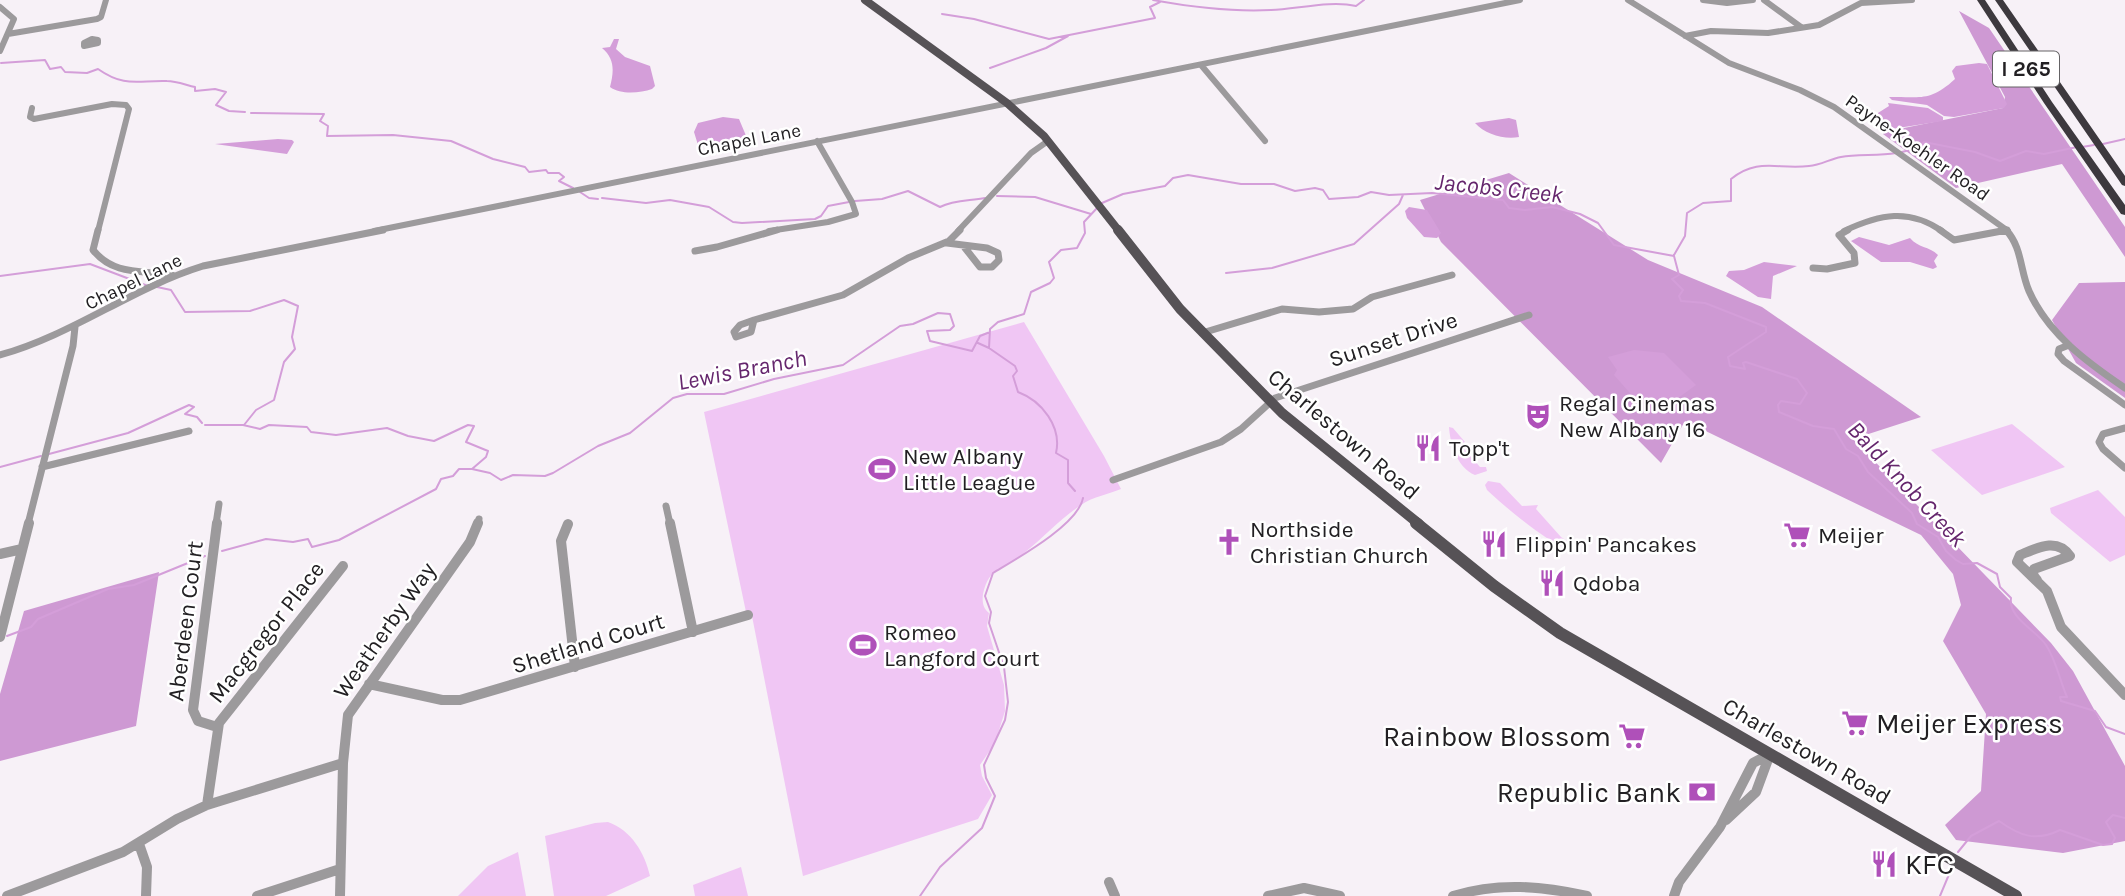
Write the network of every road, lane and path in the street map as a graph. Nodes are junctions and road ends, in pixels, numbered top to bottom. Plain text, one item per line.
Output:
1 (106, 0) edge
2 (864, 0) edge
3 (1520, 0) edge
4 (1628, 0) edge
5 (1703, 0) edge
6 (1753, 0) edge
7 (1764, 0) edge
8 (1912, 0) edge
9 (1981, 0) edge
10 (1999, 0) edge
11 (0, 9) edge
12 (1801, 27) junction
13 (8, 34) junction
14 (1685, 36) junction
15 (0, 51) edge
16 (1201, 65) junction
17 (1007, 103) junction
18 (32, 108) dead end
19 (2090, 134) joint
20 (817, 141) junction
21 (1048, 141) junction
22 (1265, 141) dead end
23 (2125, 183) edge
24 (2125, 212) edge
25 (2007, 230) junction
26 (947, 243) junction
27 (965, 248) junction
28 (695, 251) dead end
29 (1813, 268) dead end
30 (172, 275) junction
31 (1452, 275) dead end
32 (1530, 315) dead end
33 (754, 320) dead end
34 (75, 327) junction
35 (1202, 333) junction
36 (2069, 345) junction
37 (0, 355) edge
38 (2125, 388) edge
39 (1269, 401) junction
40 (2125, 405) edge
41 (2125, 428) edge
42 (189, 431) dead end
43 (42, 467) junction
44 (2125, 468) edge
45 (1113, 480) dead end
46 (219, 504) dead end
47 (667, 506) dead end
48 (479, 519) dead end
49 (568, 524) dead end
50 (22, 549) junction
51 (0, 554) edge
52 (343, 566) dead end
53 (2037, 580) junction
54 (748, 615) dead end
55 (693, 632) junction
56 (0, 637) edge
57 (575, 667) junction
58 (369, 684) junction
59 (2125, 695) edge
60 (217, 727) junction
61 (1770, 754) junction
62 (343, 763) junction
63 (207, 805) junction
64 (139, 844) junction
65 (340, 869) junction
66 (1109, 882) dead end
67 (0, 894) edge
68 (11, 895) edge
69 (146, 896) edge
70 (257, 896) edge
71 (340, 896) edge
72 (1115, 896) edge
73 (1268, 896) edge
74 (1340, 896) edge
75 (1453, 896) edge
76 (1587, 896) edge
77 (1674, 896) edge
78 (2016, 896) edge

1 - 13 street
2 - 17 main road, Charlestown Road
3 - 16 street, Chapel Lane
4 - 14 street, Payne-Koehler Road
5 - 6 street
7 - 12 street
8 - 12 street
9 - 24 highway, I 265
10 - 19 highway, I 265
11 - 13 street
12 - 14 street
13 - 15 street
14 - 25 street, Payne-Koehler Road
16 - 17 street, Chapel Lane
16 - 22 street
17 - 20 street, Chapel Lane
17 - 21 main road, Charlestown Road
18 - 30 street
19 - 23 highway, I 265
20 - 28 street
20 - 30 street, Chapel Lane
21 - 26 street
21 - 35 main road, Charlestown Road
25 - 29 street
25 - 36 street
26 - 27 street
26 - 33 street
27 - 27 street
30 - 34 street, Chapel Lane
31 - 35 street
32 - 39 street, Sunset Drive
34 - 37 street, Chapel Lane
34 - 43 street
35 - 39 main road, Charlestown Road
36 - 38 street
36 - 40 street
39 - 45 street
39 - 61 main road, Charlestown Road
41 - 44 street
42 - 43 street
43 - 50 street
46 - 60 street, Aberdeen Court
47 - 55 street, Shetland Court
48 - 58 street, Weatherby Way
49 - 57 street
50 - 51 street
50 - 56 street
52 - 60 street, Macgregor Place
53 - 53 street
53 - 59 street
54 - 55 street
55 - 57 street, Shetland Court
57 - 58 street, Shetland Court
58 - 62 street, Weatherby Way
60 - 63 street, Macgregor Place
61 - 77 street
61 - 78 main road, Charlestown Road
62 - 63 street
62 - 65 street, Weatherby Way
63 - 64 street
64 - 68 street
64 - 69 street
65 - 70 street
65 - 71 street, Weatherby Way
66 - 72 street
67 - 68 street
73 - 74 street
75 - 76 street

